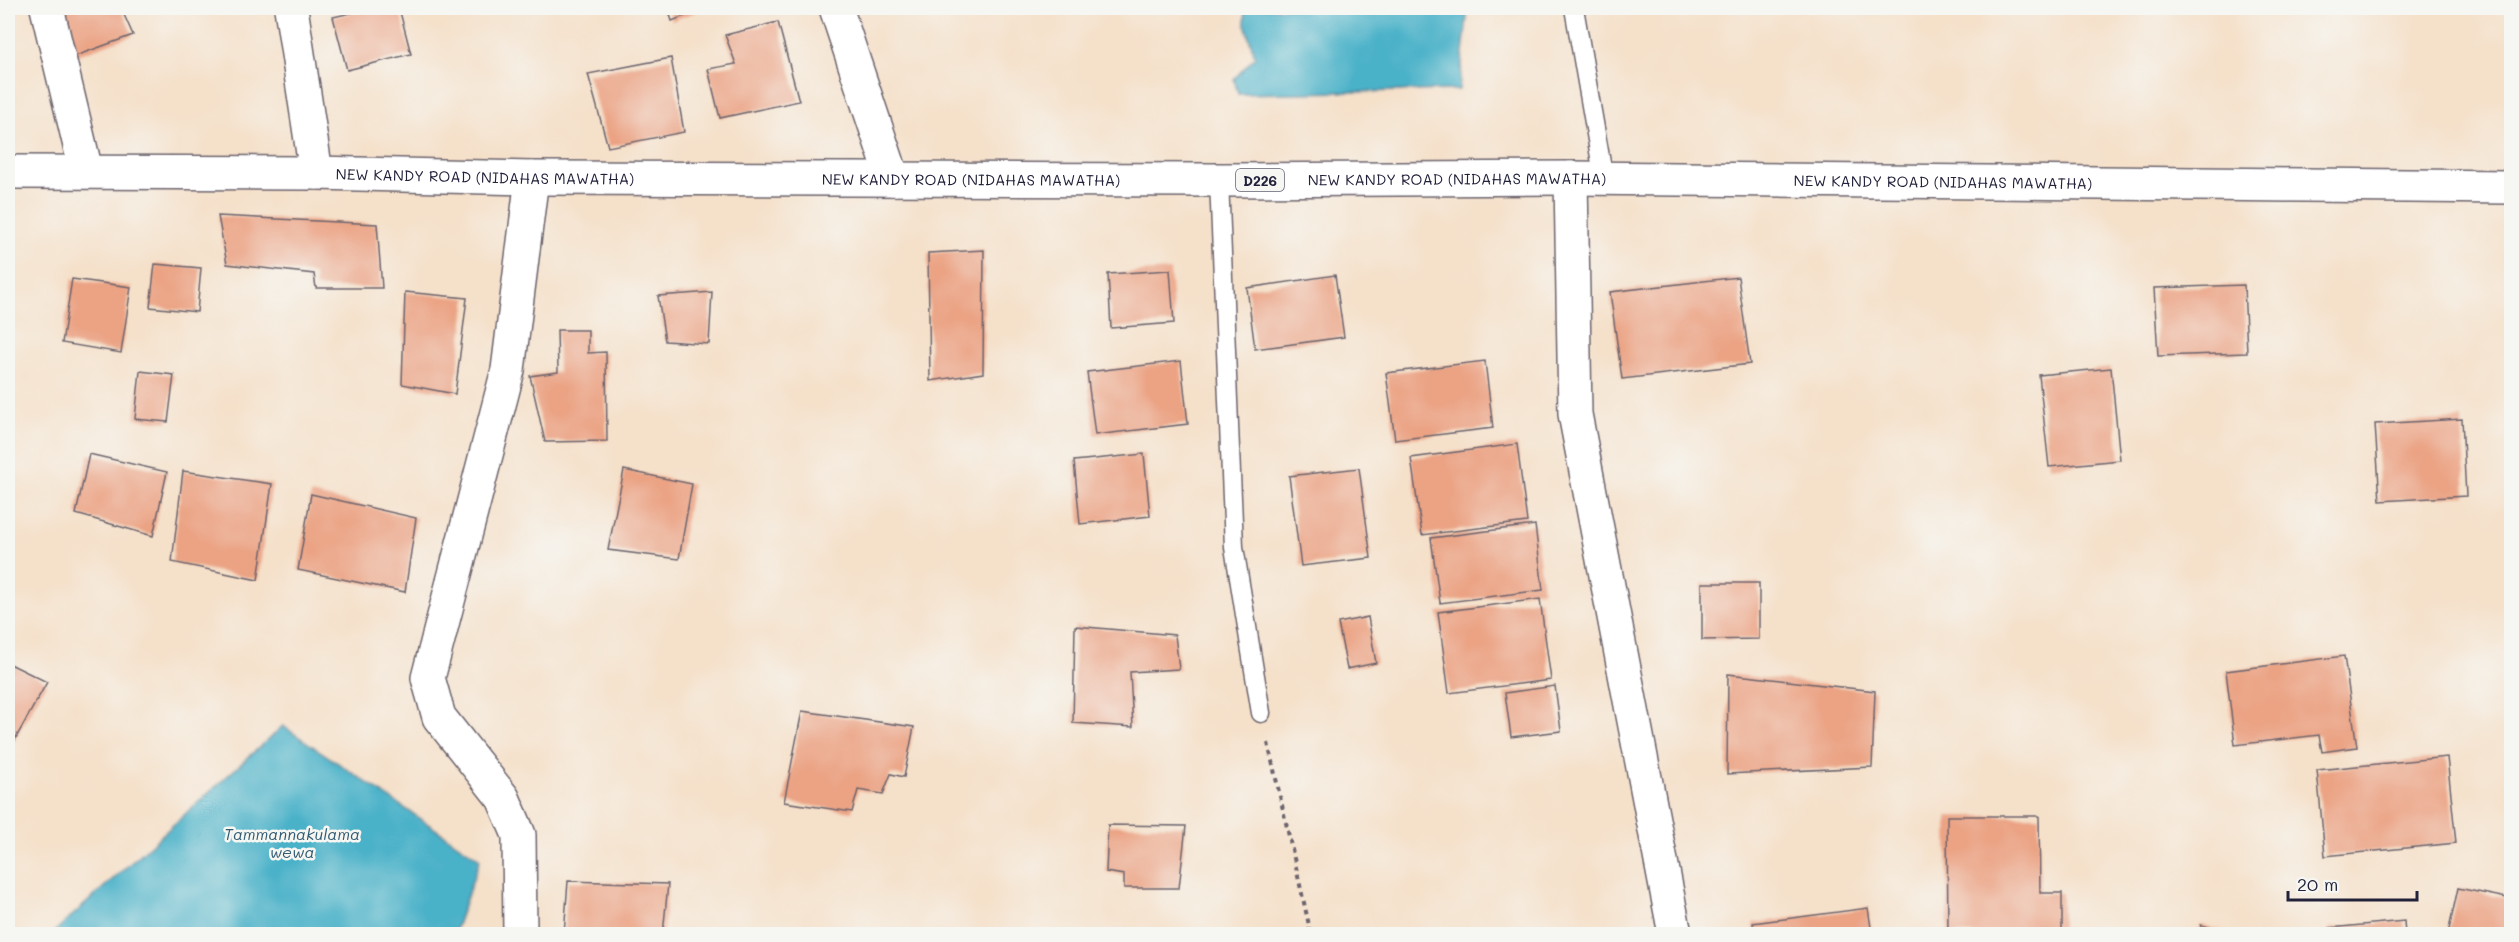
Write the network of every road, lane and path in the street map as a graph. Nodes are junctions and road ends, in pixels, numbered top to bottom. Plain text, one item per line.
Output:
1 (47, 8) edge
2 (291, 8) edge
3 (836, 8) edge
4 (1574, 8) edge
5 (86, 171) junction
6 (8, 172) edge
7 (316, 173) junction
8 (532, 178) junction
9 (1571, 178) junction
10 (893, 179) junction
11 (1219, 180) junction
12 (1604, 180) junction
13 (2511, 187) edge
14 (1261, 713) joint
15 (520, 934) edge
16 (1311, 934) edge
17 (1675, 934) edge

1 - 5 main road
2 - 7 main road
3 - 10 main road
4 - 12 lane
5 - 6 main road, NEW KANDY ROAD (NIDAHAS MAWATHA) / D226
5 - 7 main road, NEW KANDY ROAD (NIDAHAS MAWATHA) / D226
7 - 8 main road, NEW KANDY ROAD (NIDAHAS MAWATHA) / D226
8 - 10 main road, NEW KANDY ROAD (NIDAHAS MAWATHA) / D226
8 - 15 main road
9 - 11 main road, NEW KANDY ROAD (NIDAHAS MAWATHA) / D226
9 - 12 main road, NEW KANDY ROAD (NIDAHAS MAWATHA) / D226
9 - 17 main road
10 - 11 main road, NEW KANDY ROAD (NIDAHAS MAWATHA) / D226
11 - 14 lane
12 - 13 main road, NEW KANDY ROAD (NIDAHAS MAWATHA) / D226
14 - 16 path

